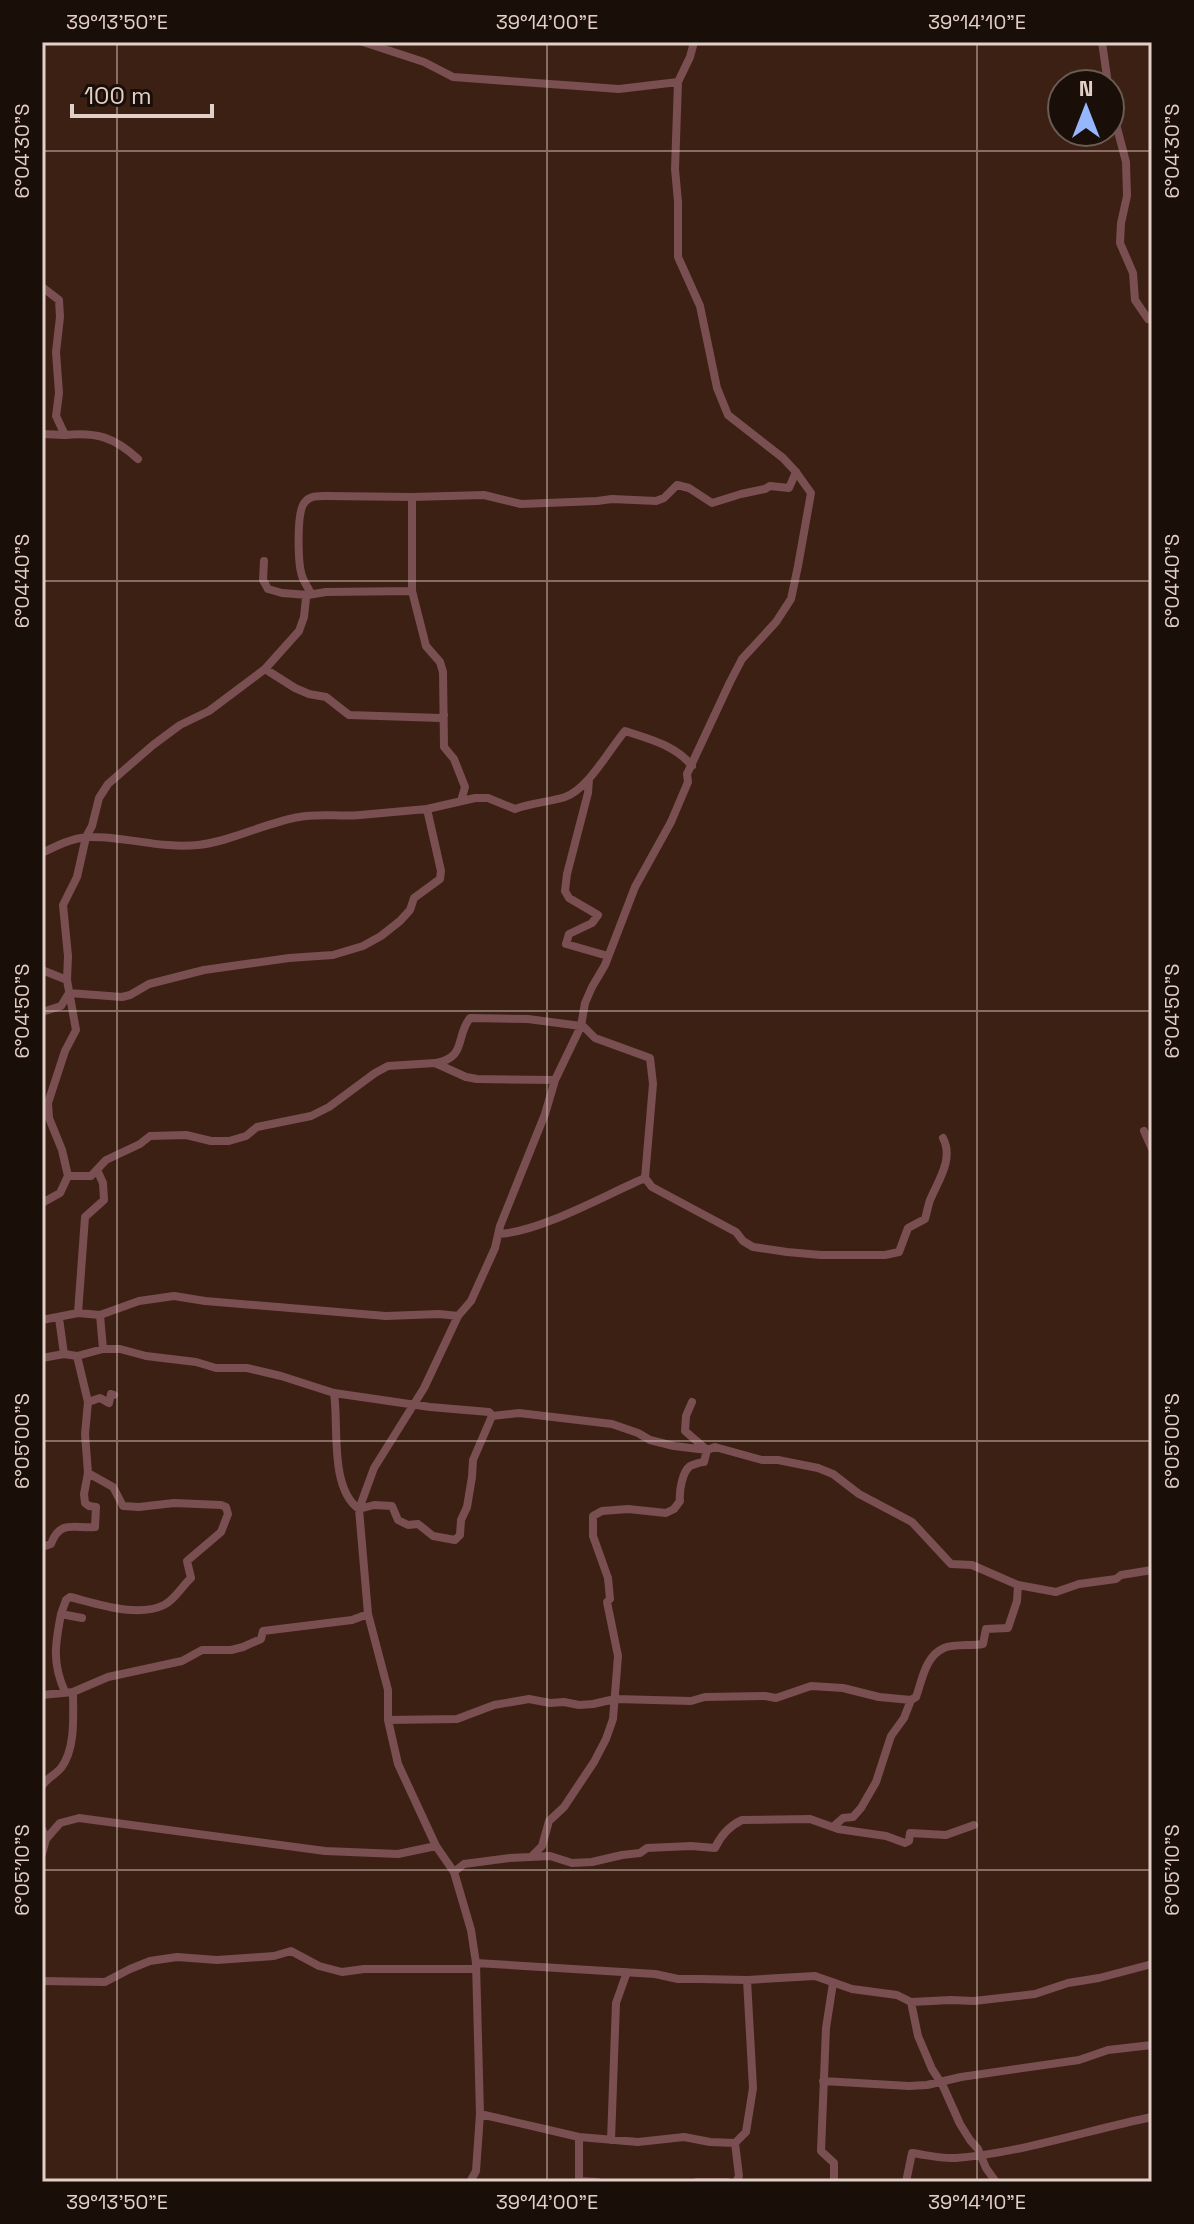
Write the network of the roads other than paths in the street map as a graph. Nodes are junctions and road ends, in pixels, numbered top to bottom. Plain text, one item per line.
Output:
1 (363, 42) edge
2 (694, 42) edge
3 (1102, 42) edge
4 (1106, 68) edge
5 (678, 82) junction
6 (1122, 148) edge
7 (42, 287) edge
8 (1148, 319) dead end
9 (42, 434) edge
10 (65, 435) junction
11 (138, 459) dead end
12 (796, 472) junction
13 (412, 497) junction
14 (264, 561) dead end
15 (412, 591) junction
16 (310, 594) junction
17 (265, 669) junction
18 (444, 715) junction
19 (692, 766) junction
20 (589, 778) junction
21 (461, 801) junction
22 (427, 809) junction
23 (86, 837) junction
24 (42, 853) edge
25 (608, 956) junction
26 (42, 970) edge
27 (67, 980) junction
28 (69, 993) junction
29 (42, 1012) edge
30 (581, 1025) junction
31 (435, 1063) junction
32 (555, 1080) junction
33 (1144, 1131) dead end
34 (943, 1138) dead end
35 (1152, 1149) edge
36 (97, 1170) junction
37 (68, 1176) junction
38 (645, 1178) junction
39 (42, 1203) edge
40 (499, 1234) junction
41 (78, 1313) junction
42 (100, 1315) junction
43 (458, 1316) junction
44 (59, 1318) junction
45 (42, 1320) edge
46 (103, 1349) junction
47 (64, 1354) junction
48 (77, 1356) junction
49 (42, 1358) edge
50 (334, 1393) junction
51 (114, 1395) dead end
52 (88, 1402) junction
53 (692, 1402) dead end
54 (413, 1405) junction
55 (492, 1416) junction
56 (707, 1450) junction
57 (88, 1473) junction
58 (359, 1509) junction
59 (42, 1547) edge
60 (1152, 1570) edge
61 (1018, 1585) junction
62 (61, 1614) junction
63 (368, 1614) junction
64 (82, 1618) dead end
65 (69, 1692) junction
66 (42, 1695) edge
67 (615, 1699) junction
68 (911, 1700) junction
69 (388, 1720) junction
70 (44, 1778) edge
71 (974, 1825) dead end
72 (833, 1827) junction
73 (42, 1829) edge
74 (46, 1839) junction
75 (436, 1846) junction
76 (42, 1854) edge
77 (532, 1856) junction
78 (454, 1872) junction
79 (1152, 1964) edge
80 (476, 1966) junction
81 (627, 1972) junction
82 (747, 1980) junction
83 (42, 1981) edge
84 (833, 1983) junction
85 (911, 2002) junction
86 (1152, 2045) edge
87 (823, 2081) junction
88 (940, 2082) junction
89 (480, 2114) junction
90 (1152, 2117) edge
91 (579, 2137) junction
92 (611, 2140) junction
93 (735, 2143) junction
94 (980, 2154) junction
95 (470, 2182) edge
96 (579, 2182) edge
97 (597, 2182) edge
98 (697, 2182) edge
99 (727, 2182) edge
100 (736, 2182) edge
101 (834, 2182) edge
102 (906, 2182) edge
103 (996, 2182) edge

1 - 5 street
2 - 5 street
3 - 4 street
5 - 12 street
6 - 8 street
7 - 10 street
9 - 10 street
10 - 11 street
12 - 13 street
12 - 19 street
13 - 15 street
13 - 16 street
14 - 16 street
15 - 16 street
15 - 18 street
16 - 17 street
17 - 18 street
17 - 23 street
18 - 21 street
19 - 20 street
19 - 25 street
20 - 21 street
20 - 25 street
21 - 22 street
22 - 23 street
22 - 28 street
23 - 24 street
23 - 27 street
25 - 30 street
26 - 27 street
27 - 28 street
28 - 29 street
28 - 37 street
30 - 31 street
30 - 32 street
30 - 38 street
31 - 32 street
31 - 36 street
32 - 40 street
33 - 35 street
34 - 38 street
36 - 37 street
36 - 41 street
37 - 39 street
38 - 40 street
40 - 43 street
41 - 42 street
41 - 44 street
42 - 43 street
42 - 46 street
43 - 54 street
44 - 45 street
44 - 47 street
46 - 48 street
46 - 50 street
47 - 48 street
47 - 49 street
48 - 52 street
50 - 54 street
50 - 58 street
51 - 52 street
52 - 57 street
53 - 56 street
54 - 55 street
54 - 58 street
55 - 56 street
55 - 58 street
56 - 61 street
56 - 67 street
57 - 59 street
57 - 62 street
58 - 63 street
60 - 61 street
61 - 68 street
62 - 64 street
62 - 65 street
63 - 65 street
63 - 69 street
65 - 66 street
65 - 70 street
67 - 68 street
67 - 69 street
67 - 77 street
68 - 72 street
69 - 75 street
71 - 72 street
72 - 77 street
73 - 74 street
74 - 75 street
74 - 76 street
75 - 78 street
77 - 78 street
78 - 80 street
79 - 85 street
80 - 81 street
80 - 83 street
80 - 89 street
81 - 82 street
81 - 92 street
82 - 84 street
82 - 93 street
84 - 85 street
84 - 87 street
85 - 88 street
86 - 88 street
87 - 88 street
87 - 101 street
88 - 94 street
89 - 91 street
89 - 95 street
90 - 94 street
91 - 92 street
91 - 96 street
92 - 93 street
93 - 100 street
94 - 102 street
94 - 103 street
96 - 97 street
98 - 99 street

